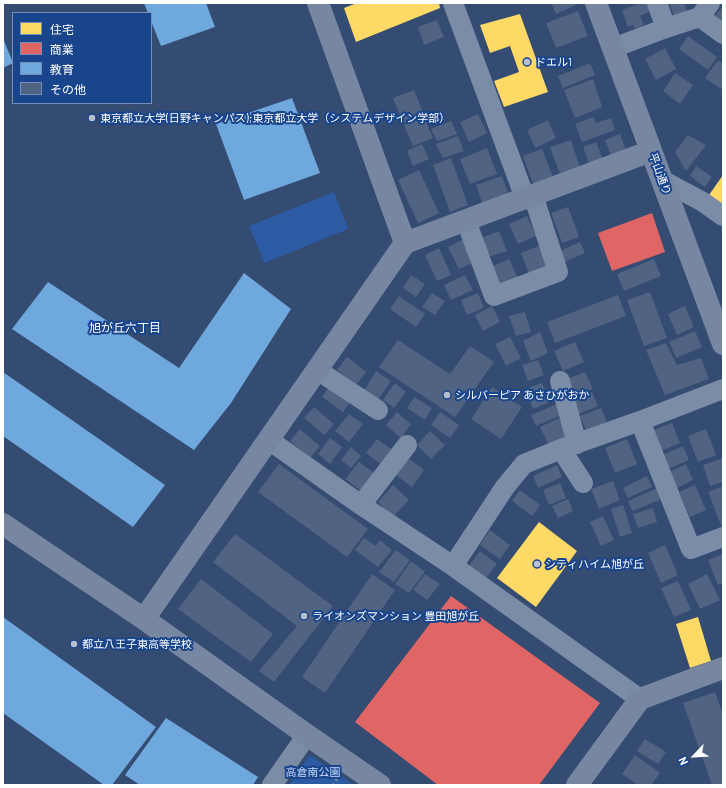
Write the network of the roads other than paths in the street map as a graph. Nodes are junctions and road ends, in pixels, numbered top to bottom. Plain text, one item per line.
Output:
1 (318, 3) edge
2 (453, 3) edge
3 (596, 3) edge
4 (657, 3) edge
5 (705, 10) edge
6 (666, 28) junction
7 (723, 34) edge
8 (613, 48) junction
9 (651, 151) junction
10 (662, 180) junction
11 (529, 197) junction
12 (723, 216) edge
13 (466, 221) junction
14 (405, 243) junction
15 (723, 344) edge
16 (317, 370) junction
17 (560, 381) dead end
18 (723, 389) edge
19 (378, 410) dead end
20 (640, 421) junction
21 (268, 440) junction
22 (407, 445) dead end
23 (569, 446) junction
24 (583, 484) dead end
25 (361, 505) junction
26 (3, 524) edge
27 (723, 537) edge
28 (453, 566) junction
29 (144, 619) junction
30 (723, 668) edge
31 (640, 699) junction
32 (307, 735) junction
33 (272, 785) edge
34 (380, 785) edge
35 (577, 785) edge

1 - 14 street
2 - 11 street
3 - 8 street, 平山通り
4 - 6 street
5 - 6 street
5 - 7 street
6 - 8 street
8 - 9 street, 平山通り
9 - 10 street, 平山通り
9 - 11 street
10 - 12 street
10 - 15 street, 平山通り
11 - 13 street
11 - 13 street
13 - 14 street
14 - 16 street
16 - 19 street
16 - 21 street
17 - 23 street
18 - 20 street
20 - 23 street
20 - 27 street
21 - 25 street
21 - 29 street
22 - 25 street
23 - 24 street
23 - 28 street
25 - 28 street
26 - 29 street
28 - 31 street
29 - 32 street
30 - 31 street
31 - 35 street
32 - 33 street
32 - 34 street

